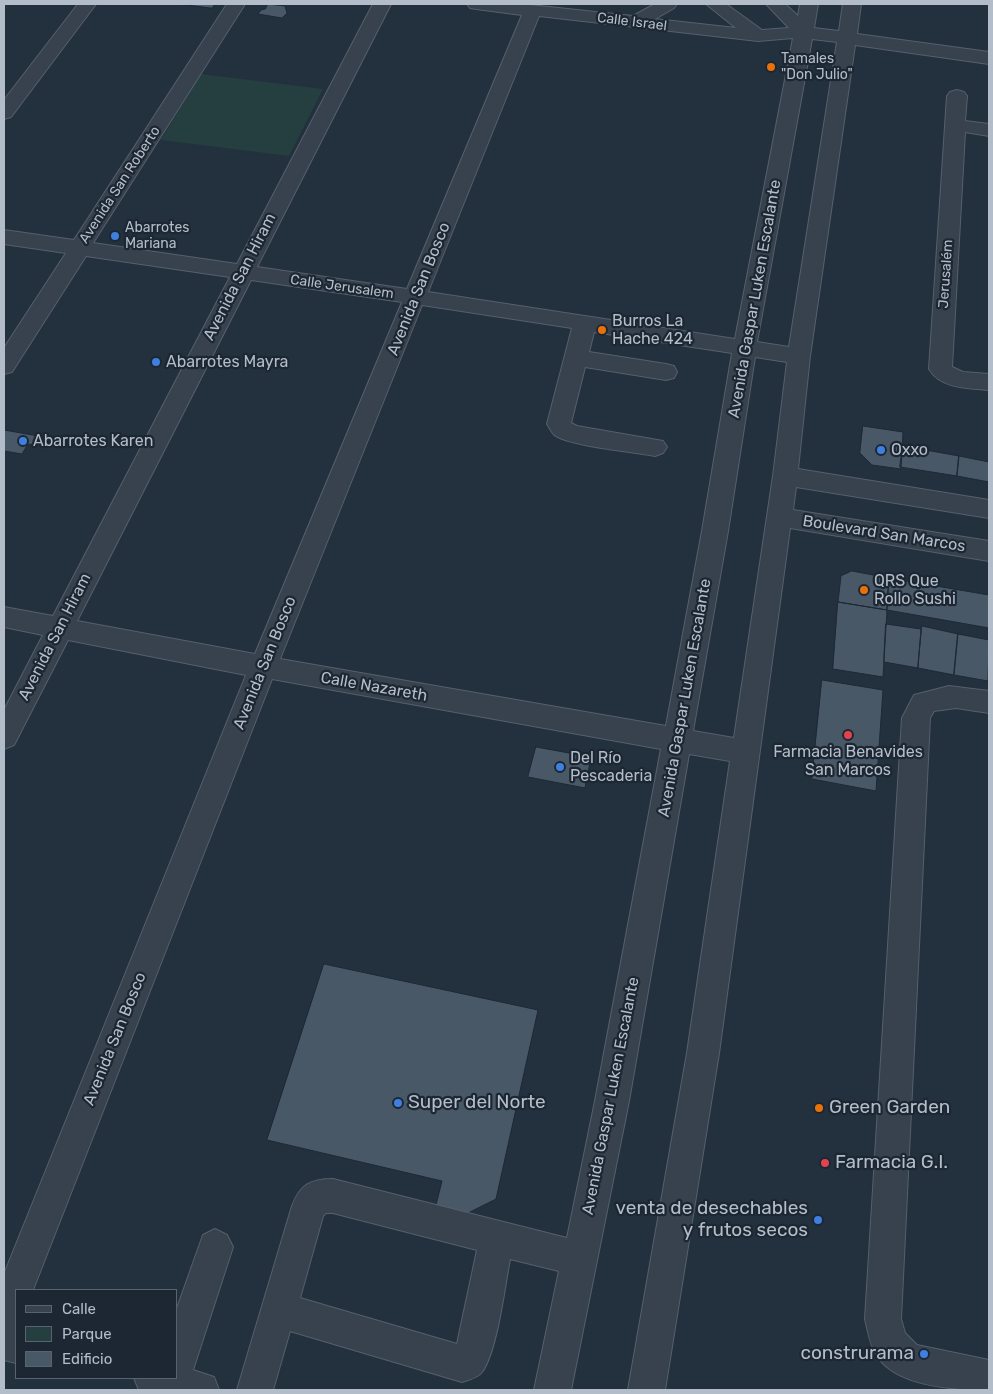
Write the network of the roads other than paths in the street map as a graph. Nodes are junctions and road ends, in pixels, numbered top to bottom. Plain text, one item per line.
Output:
1 (88, 4) edge
2 (236, 4) edge
3 (382, 4) edge
4 (476, 4) edge
5 (668, 4) edge
6 (774, 4) edge
7 (809, 4) edge
8 (852, 4) edge
9 (724, 5) edge
10 (532, 11) junction
11 (634, 23) junction
12 (680, 28) junction
13 (758, 36) junction
14 (802, 41) junction
15 (845, 46) junction
16 (989, 58) edge
17 (989, 74) edge
18 (957, 96) dead end
19 (4, 114) edge
20 (956, 126) junction
21 (989, 130) edge
22 (4, 237) edge
23 (79, 248) junction
24 (242, 273) junction
25 (416, 297) junction
26 (585, 322) junction
27 (745, 346) junction
28 (799, 356) junction
29 (576, 358) junction
30 (4, 366) edge
31 (666, 372) dead end
32 (989, 382) edge
33 (655, 447) dead end
34 (784, 476) junction
35 (989, 509) edge
36 (778, 517) junction
37 (989, 551) edge
38 (4, 617) edge
39 (60, 628) junction
40 (263, 667) junction
41 (989, 702) edge
42 (4, 737) edge
43 (677, 741) junction
44 (744, 752) junction
45 (498, 1238) junction
46 (215, 1247) dead end
47 (580, 1259) junction
48 (16, 1289) edge
49 (15, 1290) edge
50 (279, 1310) junction
51 (4, 1318) edge
52 (178, 1368) edge
53 (989, 1378) edge
54 (255, 1390) edge
55 (553, 1390) edge
56 (647, 1390) edge

1 - 19 street
2 - 23 street, Avenida San Roberto
3 - 24 street, Avenida San Hiram
4 - 10 street, Calle Israel
5 - 11 street
6 - 14 street
7 - 14 street, Avenida Gaspar Luken Escalante
8 - 15 street
9 - 12 street
9 - 13 street
10 - 11 street, Calle Israel
10 - 25 street, Avenida San Bosco
11 - 12 street, Calle Israel
12 - 13 street, Calle Israel
13 - 14 street, Calle Israel
14 - 15 street, Calle Israel
14 - 27 street, Avenida Gaspar Luken Escalante
15 - 16 street, Calle Israel
15 - 17 street, Calle Israel
15 - 28 street
18 - 20 street, Jerusalém
20 - 21 street
20 - 32 street, Jerusalém
22 - 23 street, Calle Jerusalem
23 - 24 street, Calle Jerusalem
23 - 30 street, Avenida San Roberto
24 - 25 street, Calle Jerusalem
24 - 39 street, Avenida San Hiram
25 - 26 street, Calle Jerusalem
25 - 40 street, Avenida San Bosco
26 - 27 street, Calle Jerusalem
26 - 29 street
27 - 28 street, Calle Jerusalem
27 - 43 street, Avenida Gaspar Luken Escalante
28 - 34 street
29 - 31 street
29 - 33 street
34 - 35 street
34 - 36 street
36 - 37 street, Boulevard San Marcos
36 - 44 street
38 - 39 street, Calle Nazareth
39 - 40 street, Calle Nazareth
39 - 42 street, Avenida San Hiram
40 - 43 street, Calle Nazareth
40 - 48 street, Avenida San Bosco
41 - 53 street
43 - 44 street, Calle Nazareth
43 - 47 street, Avenida Gaspar Luken Escalante
44 - 56 street
45 - 47 street
45 - 50 street
45 - 50 street
46 - 52 street
47 - 55 street, Avenida Gaspar Luken Escalante
49 - 51 street, Avenida San Bosco
50 - 54 street

